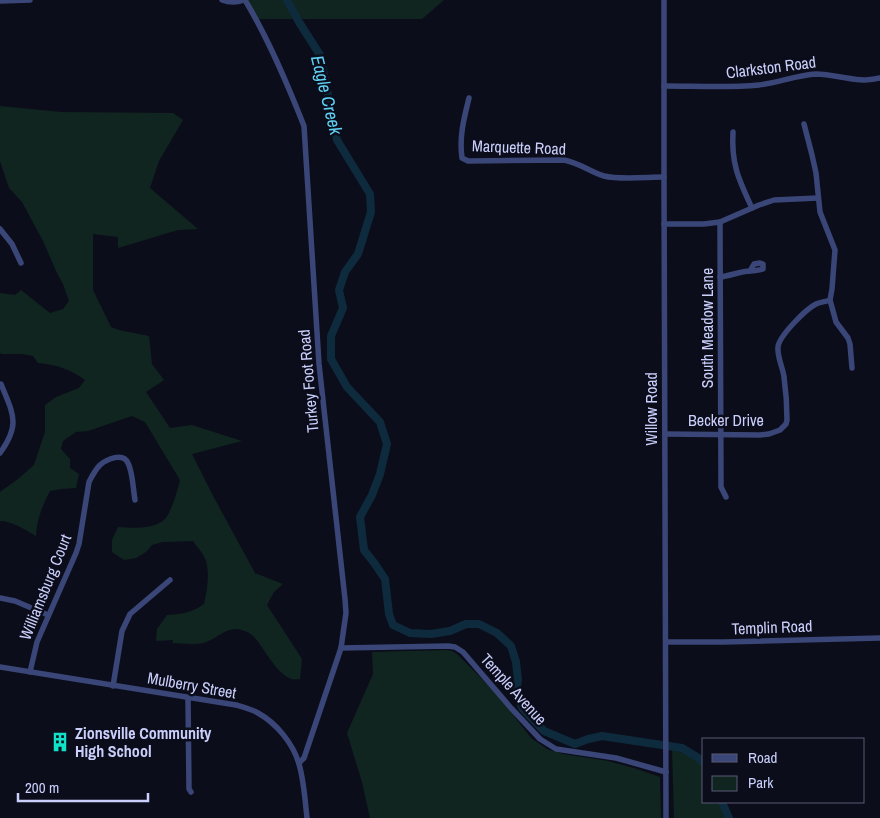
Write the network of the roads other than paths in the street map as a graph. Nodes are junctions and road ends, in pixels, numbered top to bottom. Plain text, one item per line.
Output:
1 (30, 0) edge
2 (222, 0) edge
3 (245, 0) edge
4 (664, 0) edge
5 (0, 1) edge
6 (880, 78) edge
7 (664, 86) junction
8 (469, 98) dead end
9 (804, 124) dead end
10 (732, 132) dead end
11 (664, 177) junction
12 (818, 198) junction
13 (752, 208) junction
14 (720, 222) junction
15 (664, 224) junction
16 (0, 229) edge
17 (21, 263) dead end
18 (750, 271) dead end
19 (720, 277) junction
20 (829, 300) junction
21 (852, 368) dead end
22 (1, 384) edge
23 (664, 434) junction
24 (721, 434) junction
25 (0, 453) edge
26 (726, 497) dead end
27 (135, 500) dead end
28 (170, 580) dead end
29 (0, 598) edge
30 (48, 615) junction
31 (880, 638) edge
32 (666, 642) junction
33 (341, 648) junction
34 (0, 667) edge
35 (30, 672) junction
36 (113, 686) junction
37 (188, 698) junction
38 (299, 763) junction
39 (666, 772) junction
40 (191, 792) dead end
41 (307, 818) edge
42 (666, 818) edge

1 - 5 street
2 - 3 street
3 - 33 street, Turkey Foot Road
4 - 7 street, Willow Road
6 - 7 street, Clarkston Road
7 - 11 street, Willow Road
8 - 11 street, Marquette Road
9 - 12 street
10 - 13 street
11 - 15 street, Willow Road
12 - 13 street
12 - 20 street
13 - 14 street
14 - 15 street
14 - 19 street, South Meadow Lane
15 - 23 street, Willow Road
16 - 17 street
18 - 19 street
19 - 24 street, South Meadow Lane
20 - 21 street
20 - 24 street, Becker Drive
22 - 25 street
23 - 24 street, Becker Drive
23 - 32 street, Willow Road
24 - 26 street, South Meadow Lane
27 - 30 street, Williamsburg Court
28 - 36 street
29 - 30 street
30 - 35 street, Williamsburg Court
31 - 32 street, Templin Road
32 - 39 street, Willow Road
33 - 38 street, Turkey Foot Road
33 - 39 street, Temple Avenue
34 - 35 street, Mulberry Street
35 - 36 street, Mulberry Street
36 - 37 street, Mulberry Street
37 - 38 street, Mulberry Street
37 - 40 street
38 - 41 street, Mulberry Street
39 - 42 street, Willow Road

